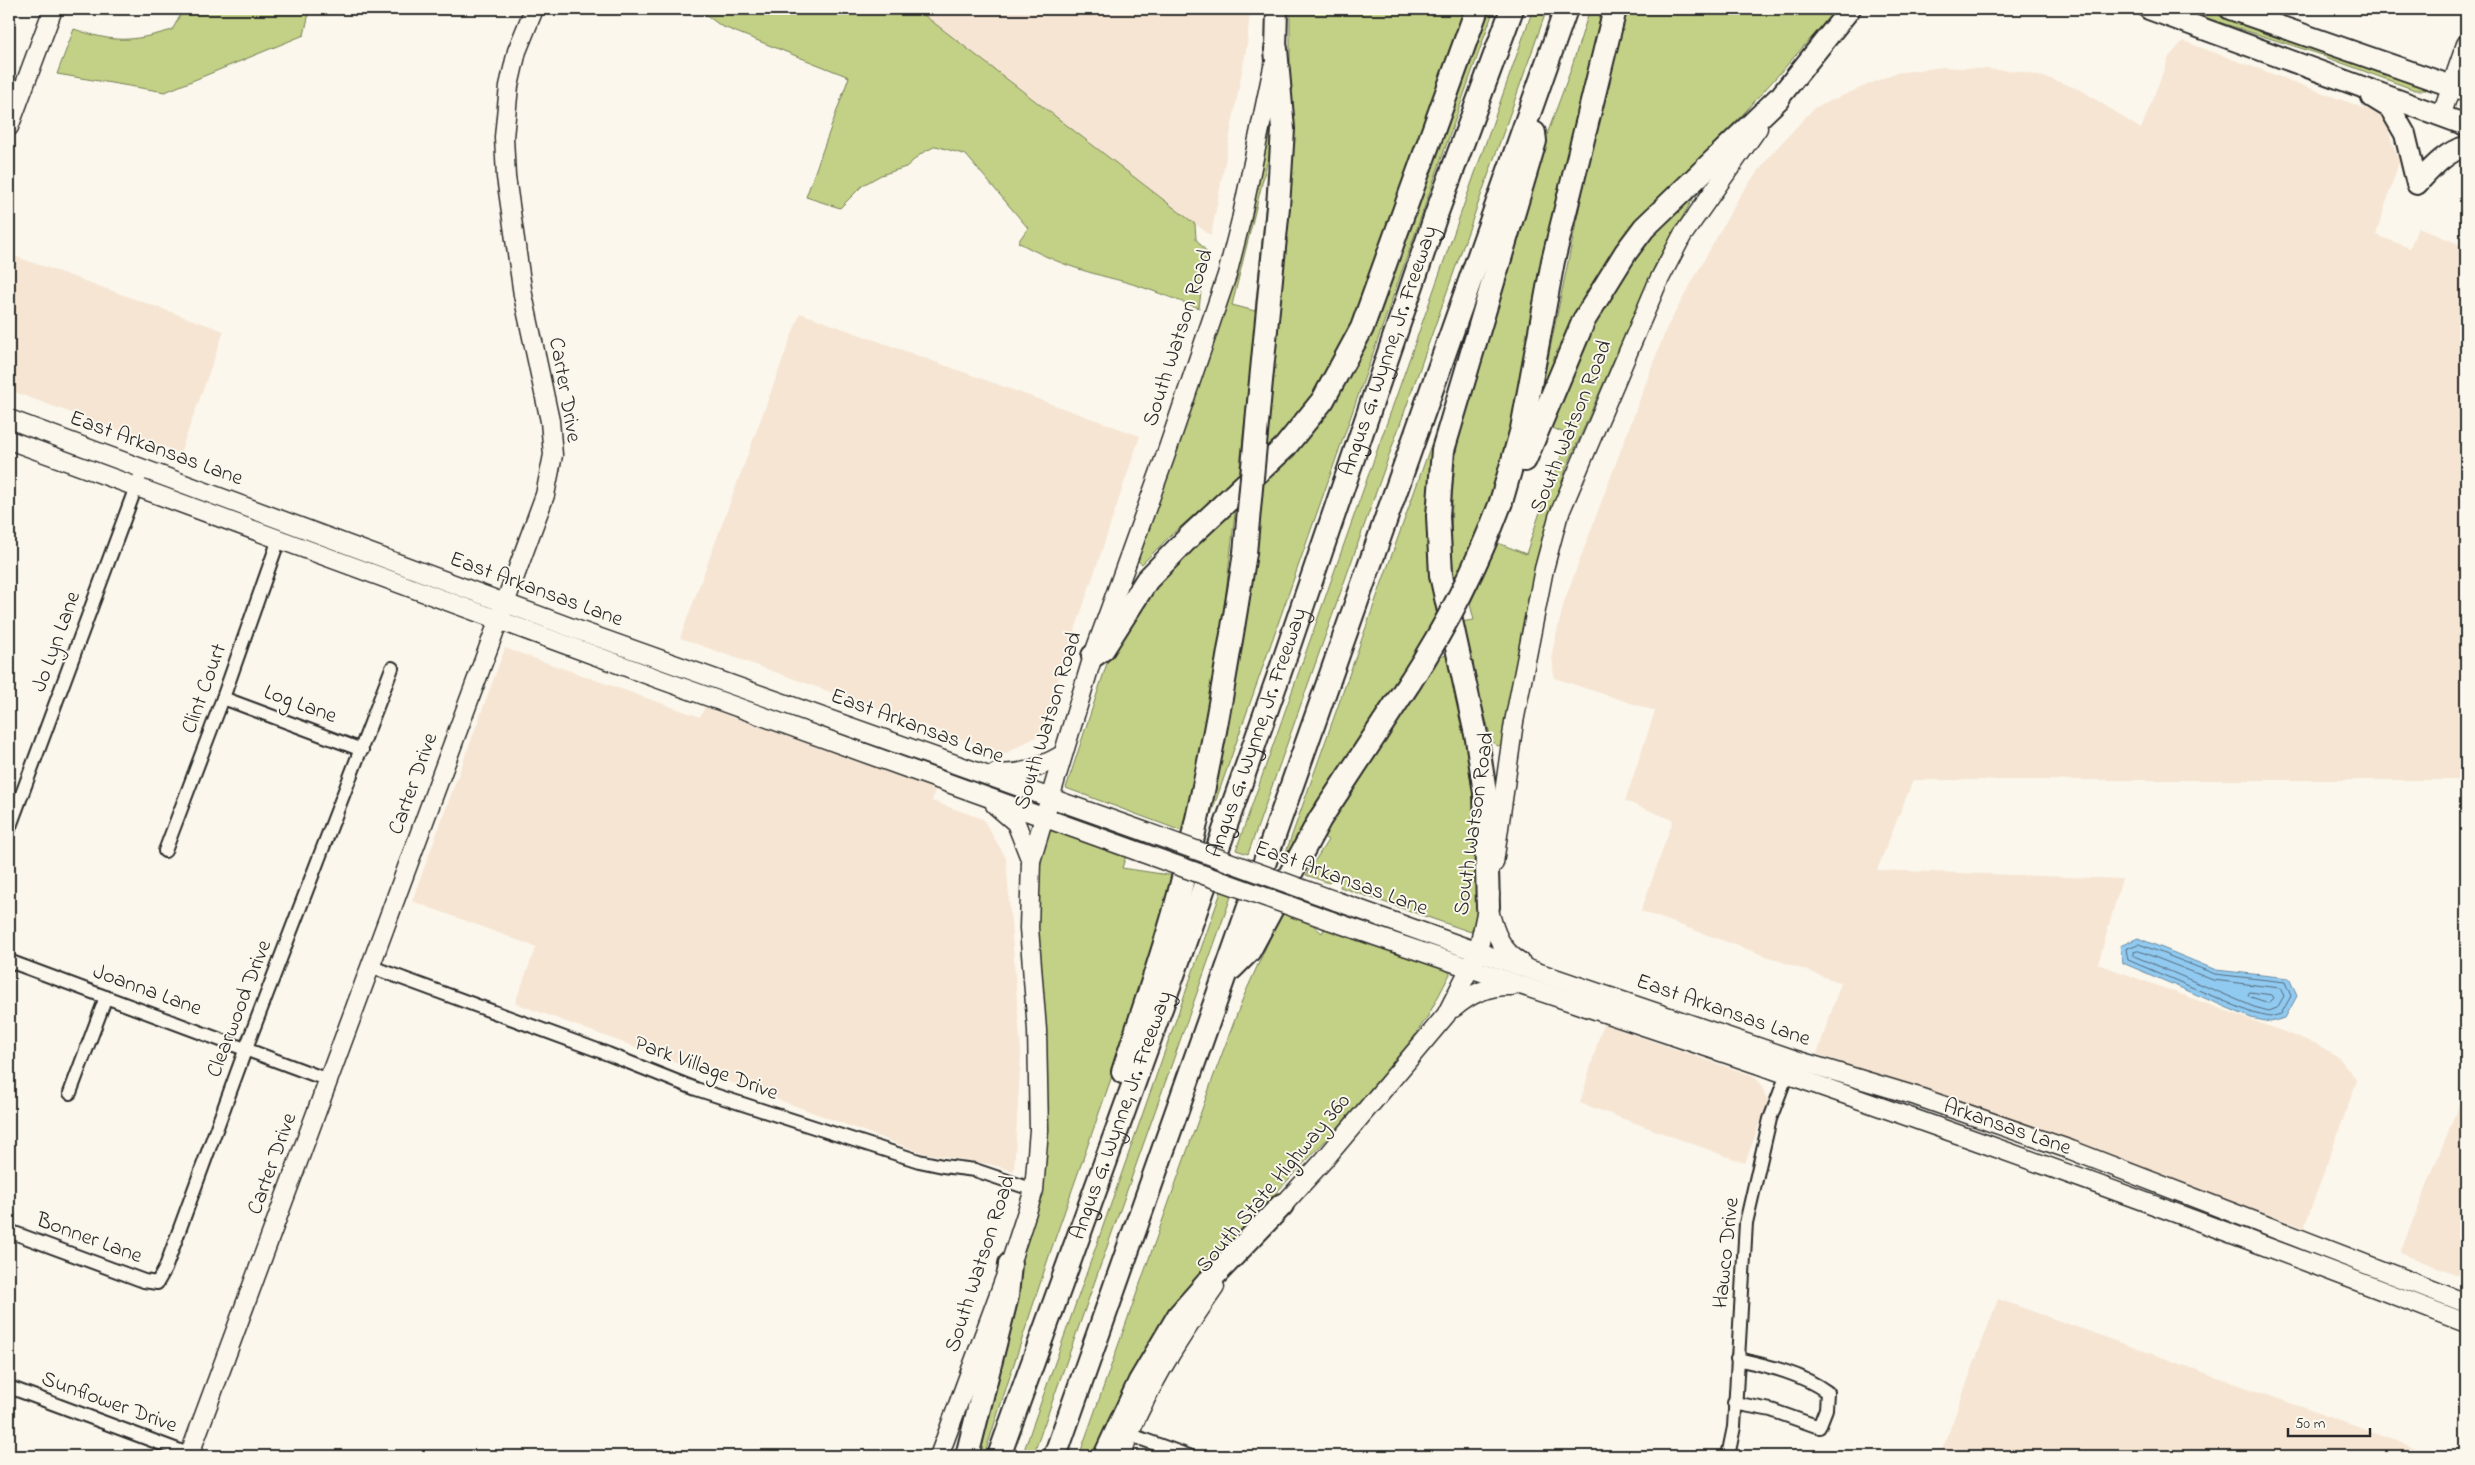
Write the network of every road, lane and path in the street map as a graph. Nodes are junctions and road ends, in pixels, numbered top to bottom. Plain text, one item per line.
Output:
1 (53, 9) edge
2 (534, 9) edge
3 (1278, 9) edge
4 (1477, 9) edge
5 (1512, 9) edge
6 (1566, 9) edge
7 (1615, 9) edge
8 (1850, 9) edge
9 (2149, 9) edge
10 (2230, 9) edge
11 (2466, 44) edge
12 (1276, 49) junction
13 (2338, 77) junction
14 (2459, 88) edge
15 (1778, 99) junction
16 (1530, 110) junction
17 (2441, 116) junction
18 (2466, 125) edge
19 (9, 127) edge
20 (2466, 147) edge
21 (9, 419) edge
22 (9, 440) edge
23 (143, 468) junction
24 (136, 486) junction
25 (1501, 502) junction
26 (279, 539) junction
27 (505, 603) junction
28 (499, 620) junction
29 (1093, 656) junction
30 (392, 668) dead end
31 (223, 698) junction
32 (362, 750) junction
33 (1062, 756) junction
34 (975, 771) junction
35 (978, 793) junction
36 (1049, 798) junction
37 (1043, 817) junction
38 (9, 829) edge
39 (165, 851) dead end
40 (1030, 861) junction
41 (1488, 906) junction
42 (1478, 952) junction
43 (9, 960) edge
44 (369, 966) junction
45 (1471, 970) junction
46 (1542, 972) junction
47 (1224, 976) junction
48 (1528, 986) junction
49 (106, 997) junction
50 (1446, 1015) junction
51 (246, 1048) junction
52 (1790, 1067) junction
53 (328, 1080) junction
54 (70, 1093) dead end
55 (1116, 1134) junction
56 (2071, 1150) joint
57 (1034, 1190) junction
58 (1282, 1205) junction
59 (9, 1231) edge
60 (1010, 1264) junction
61 (157, 1283) joint
62 (2466, 1303) edge
63 (2466, 1323) edge
64 (1737, 1359) junction
65 (9, 1387) edge
66 (1734, 1403) junction
67 (1128, 1434) junction
68 (191, 1456) edge
69 (939, 1456) edge
70 (967, 1456) edge
71 (999, 1456) edge
72 (1055, 1456) edge
73 (1106, 1456) edge
74 (1121, 1456) edge
75 (1189, 1456) edge
76 (1728, 1456) edge

1 - 19 main road
2 - 27 main road, Carter Drive
3 - 12 main road, South Watson Road
4 - 29 highway
5 - 55 highway, Angus G. Wynne, Jr. Freeway
6 - 16 highway
7 - 25 highway
8 - 15 main road, South Watson Road
9 - 13 main road
10 - 14 main road
11 - 14 main road
12 - 29 main road, South Watson Road
12 - 55 highway, bridge
13 - 17 main road
13 - 20 main road
14 - 17 main road
15 - 25 highway
15 - 41 main road, South Watson Road
16 - 41 highway
16 - 47 highway
17 - 18 main road
21 - 23 main road, East Arkansas Lane
22 - 24 main road, East Arkansas Lane
23 - 24 street, Jo Lyn Lane
23 - 27 main road, East Arkansas Lane
24 - 26 main road, East Arkansas Lane
24 - 38 street, Jo Lyn Lane
25 - 47 highway, bridge
26 - 28 main road, East Arkansas Lane
26 - 31 street, Clint Court
27 - 28 main road, Carter Drive
27 - 34 main road, East Arkansas Lane
28 - 35 main road, East Arkansas Lane
28 - 44 main road, Carter Drive
29 - 33 main road, South Watson Road
30 - 32 street, Clearwood Drive
31 - 32 street, Log Lane
31 - 39 street, Clint Court
32 - 51 street, Clearwood Drive
33 - 34 main road
33 - 36 main road, South Watson Road
34 - 36 main road, East Arkansas Lane
35 - 37 main road, East Arkansas Lane
35 - 40 main road
36 - 37 main road, South Watson Road
36 - 42 main road, East Arkansas Lane, bridge
37 - 40 main road, South Watson Road
37 - 45 main road, East Arkansas Lane, bridge
40 - 57 main road, South Watson Road
41 - 42 main road, South Watson Road
41 - 46 main road
42 - 45 main road, South State Highway 360
42 - 46 main road, East Arkansas Lane
43 - 49 street, Joanna Lane
44 - 53 main road, Carter Drive
44 - 57 street, Park Village Drive
45 - 48 main road, East Arkansas Lane
45 - 50 main road, South State Highway 360
46 - 52 main road, East Arkansas Lane
47 - 72 highway
48 - 50 main road
48 - 52 main road, Arkansas Lane
49 - 51 street, Joanna Lane
49 - 54 street
50 - 58 main road, South State Highway 360
51 - 53 street, Joanna Lane
51 - 61 street, Clearwood Drive
52 - 56 main road, East Arkansas Lane
52 - 63 main road, Arkansas Lane
52 - 64 street, Hawco Drive
53 - 68 main road, Carter Drive
55 - 71 highway, Angus G. Wynne, Jr. Freeway
56 - 62 main road, Arkansas Lane
57 - 60 main road, South Watson Road
58 - 67 main road, South State Highway 360
58 - 73 highway
59 - 61 street, Bonner Lane
60 - 69 main road, South Watson Road
60 - 70 highway
64 - 66 street, Hawco Drive
64 - 66 street
65 - 68 street, Sunflower Drive
66 - 76 street, Hawco Drive
67 - 74 main road, South State Highway 360
67 - 75 street

